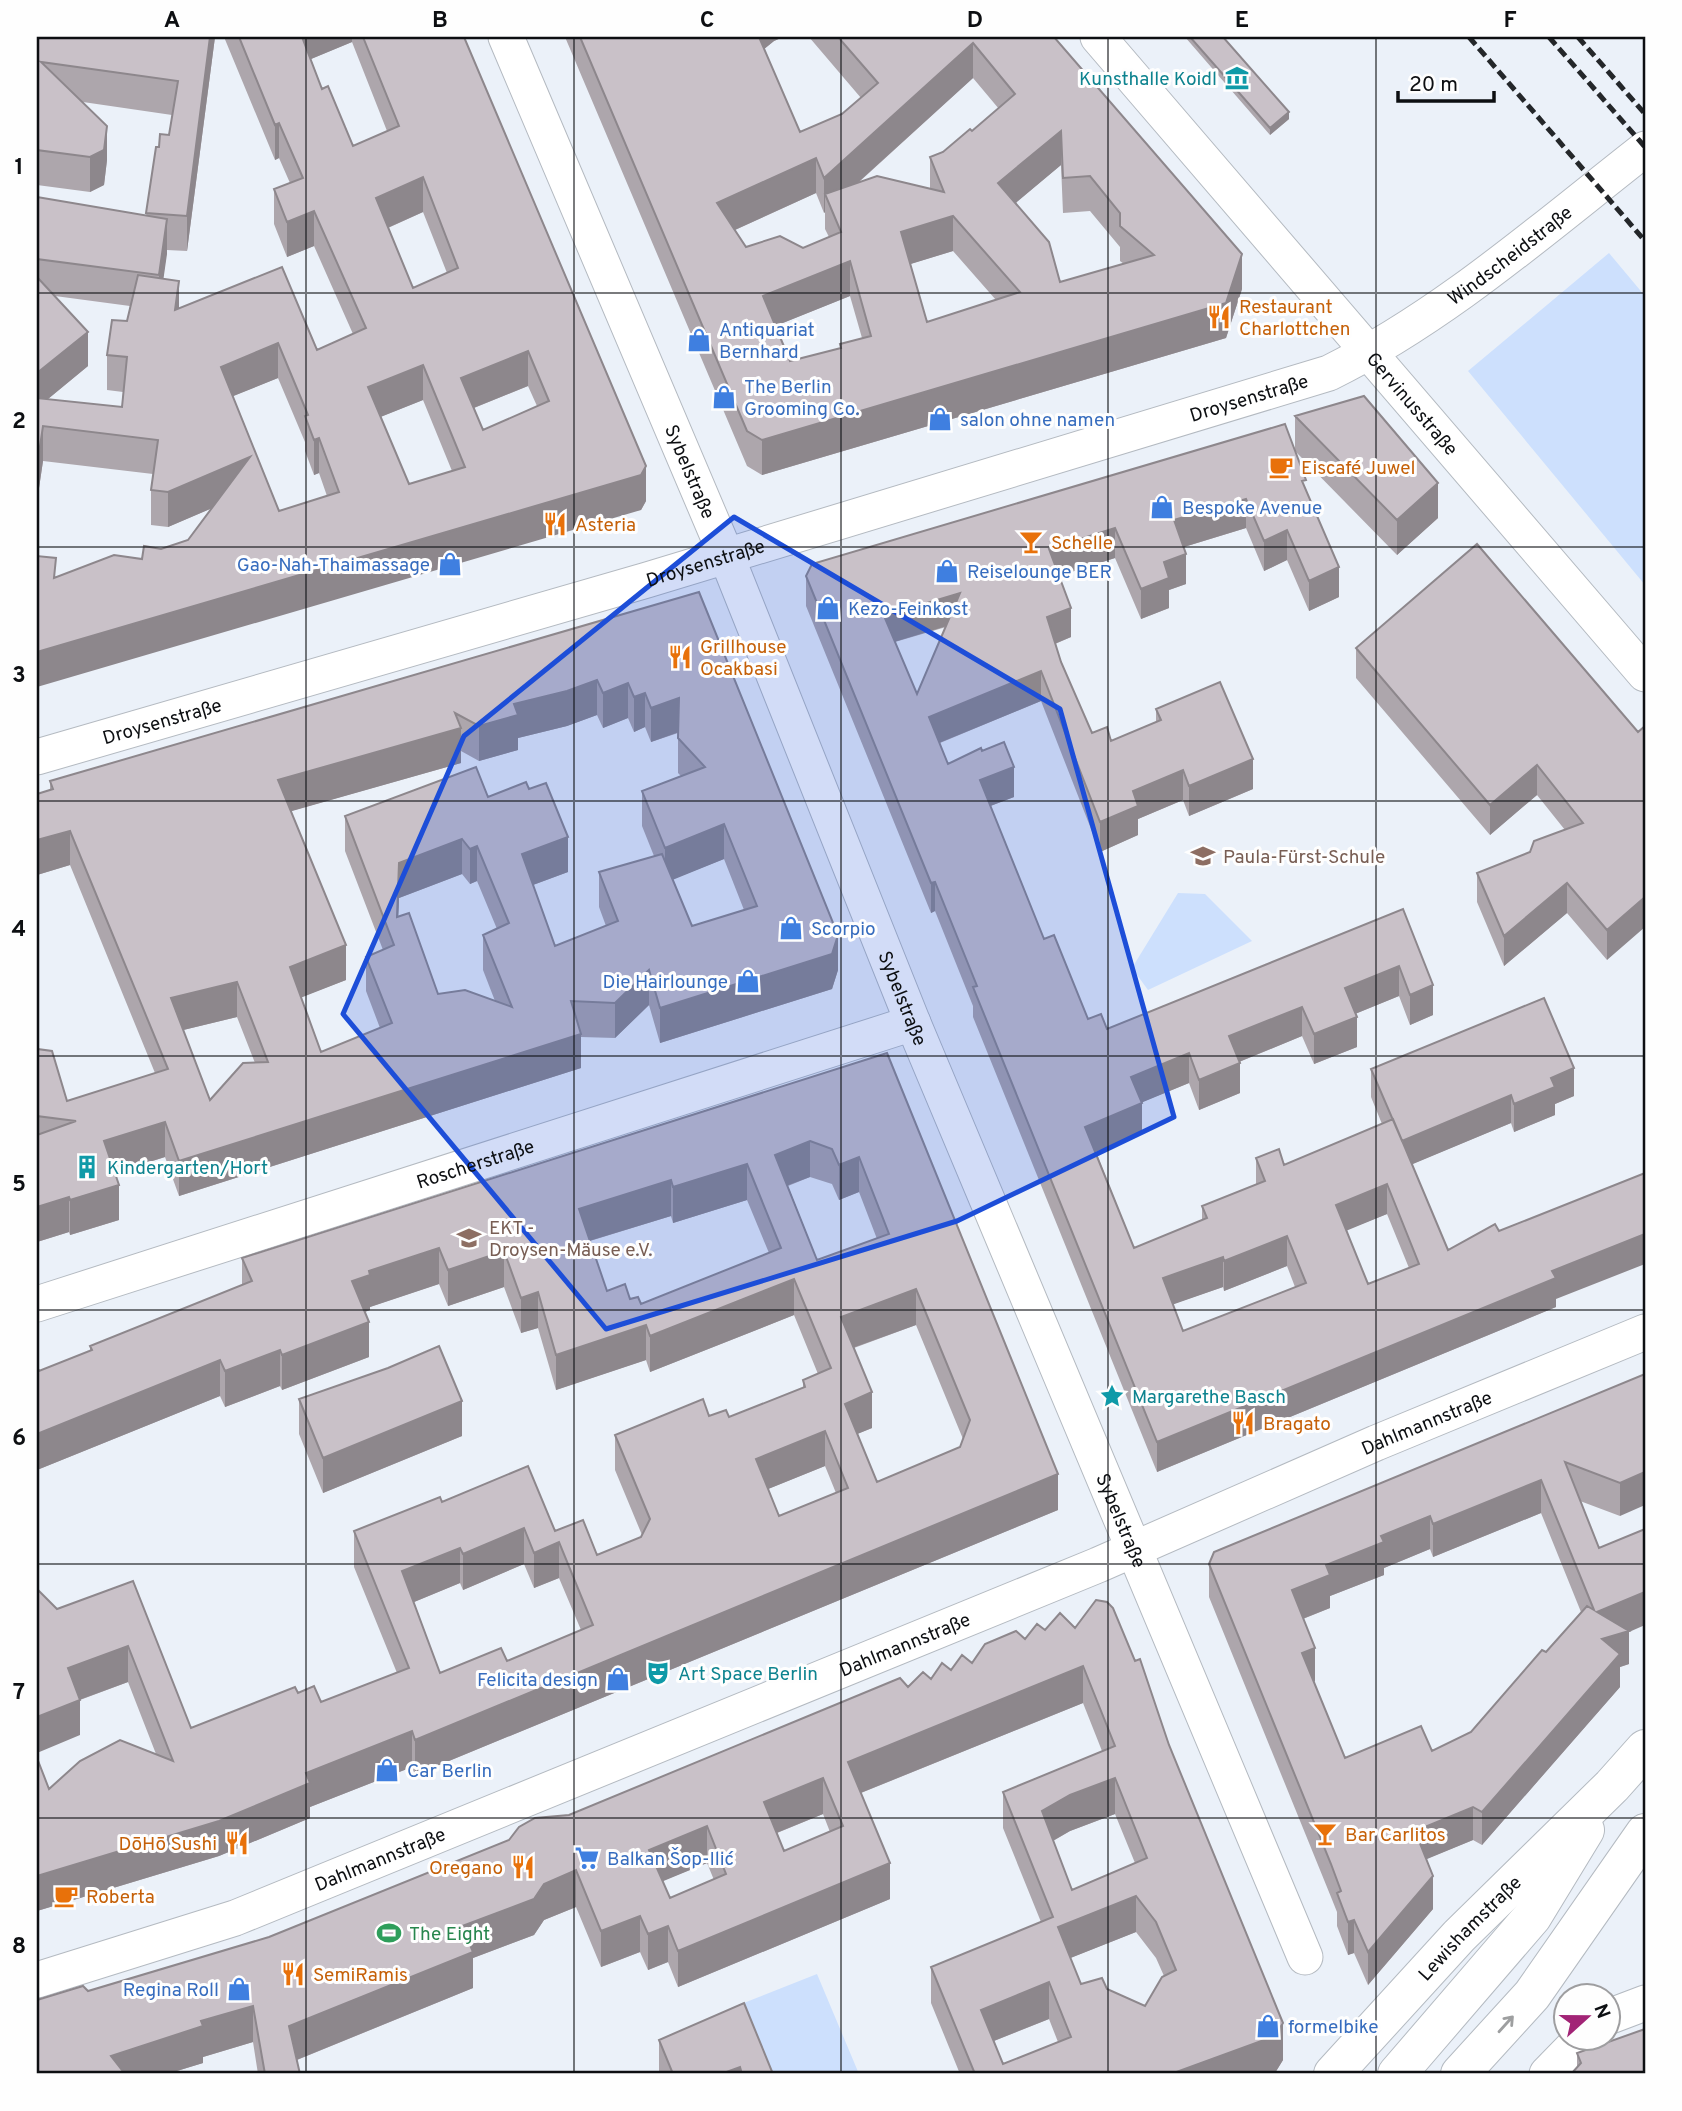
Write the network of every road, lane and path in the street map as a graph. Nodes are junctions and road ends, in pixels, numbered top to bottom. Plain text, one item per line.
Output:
1 (506, 37) edge
2 (1098, 37) edge
3 (1645, 149) edge
4 (1370, 353) junction
5 (726, 555) junction
6 (1645, 674) edge
7 (37, 757) edge
8 (913, 1023) junction
9 (37, 1304) edge
10 (1645, 1332) edge
11 (1134, 1549) junction
12 (1645, 1749) edge
13 (1612, 1786) junction
14 (1645, 1830) edge
15 (1532, 1917) junction
16 (1305, 1957) dead end
17 (37, 1980) edge
18 (1645, 2003) edge
19 (1622, 2012) edge
20 (1569, 2052) edge
21 (1333, 2074) edge
22 (1397, 2074) edge
23 (1460, 2074) edge
24 (1548, 2074) edge

1 - 5 street, Sybelstraße
2 - 4 street, Gervinusstraße
3 - 4 street, Windscheidstraße
4 - 5 street, Droysenstraße
4 - 6 street, Gervinusstraße
5 - 7 street, Droysenstraße
5 - 8 street, Sybelstraße
8 - 9 street, Roscherstraße
8 - 11 street, Sybelstraße
10 - 11 street, Dahlmannstraße
11 - 16 street, Sybelstraße
11 - 17 street, Dahlmannstraße
12 - 13 main road, Lewishamstraße
13 - 15 main road, Lewishamstraße
13 - 21 main road, Lewishamstraße
14 - 15 main road, Lewishamstraße
23 -> 14 main road, Lewishamstraße
15 - 22 main road, Lewishamstraße
18 - 19 street
20 - 24 street

